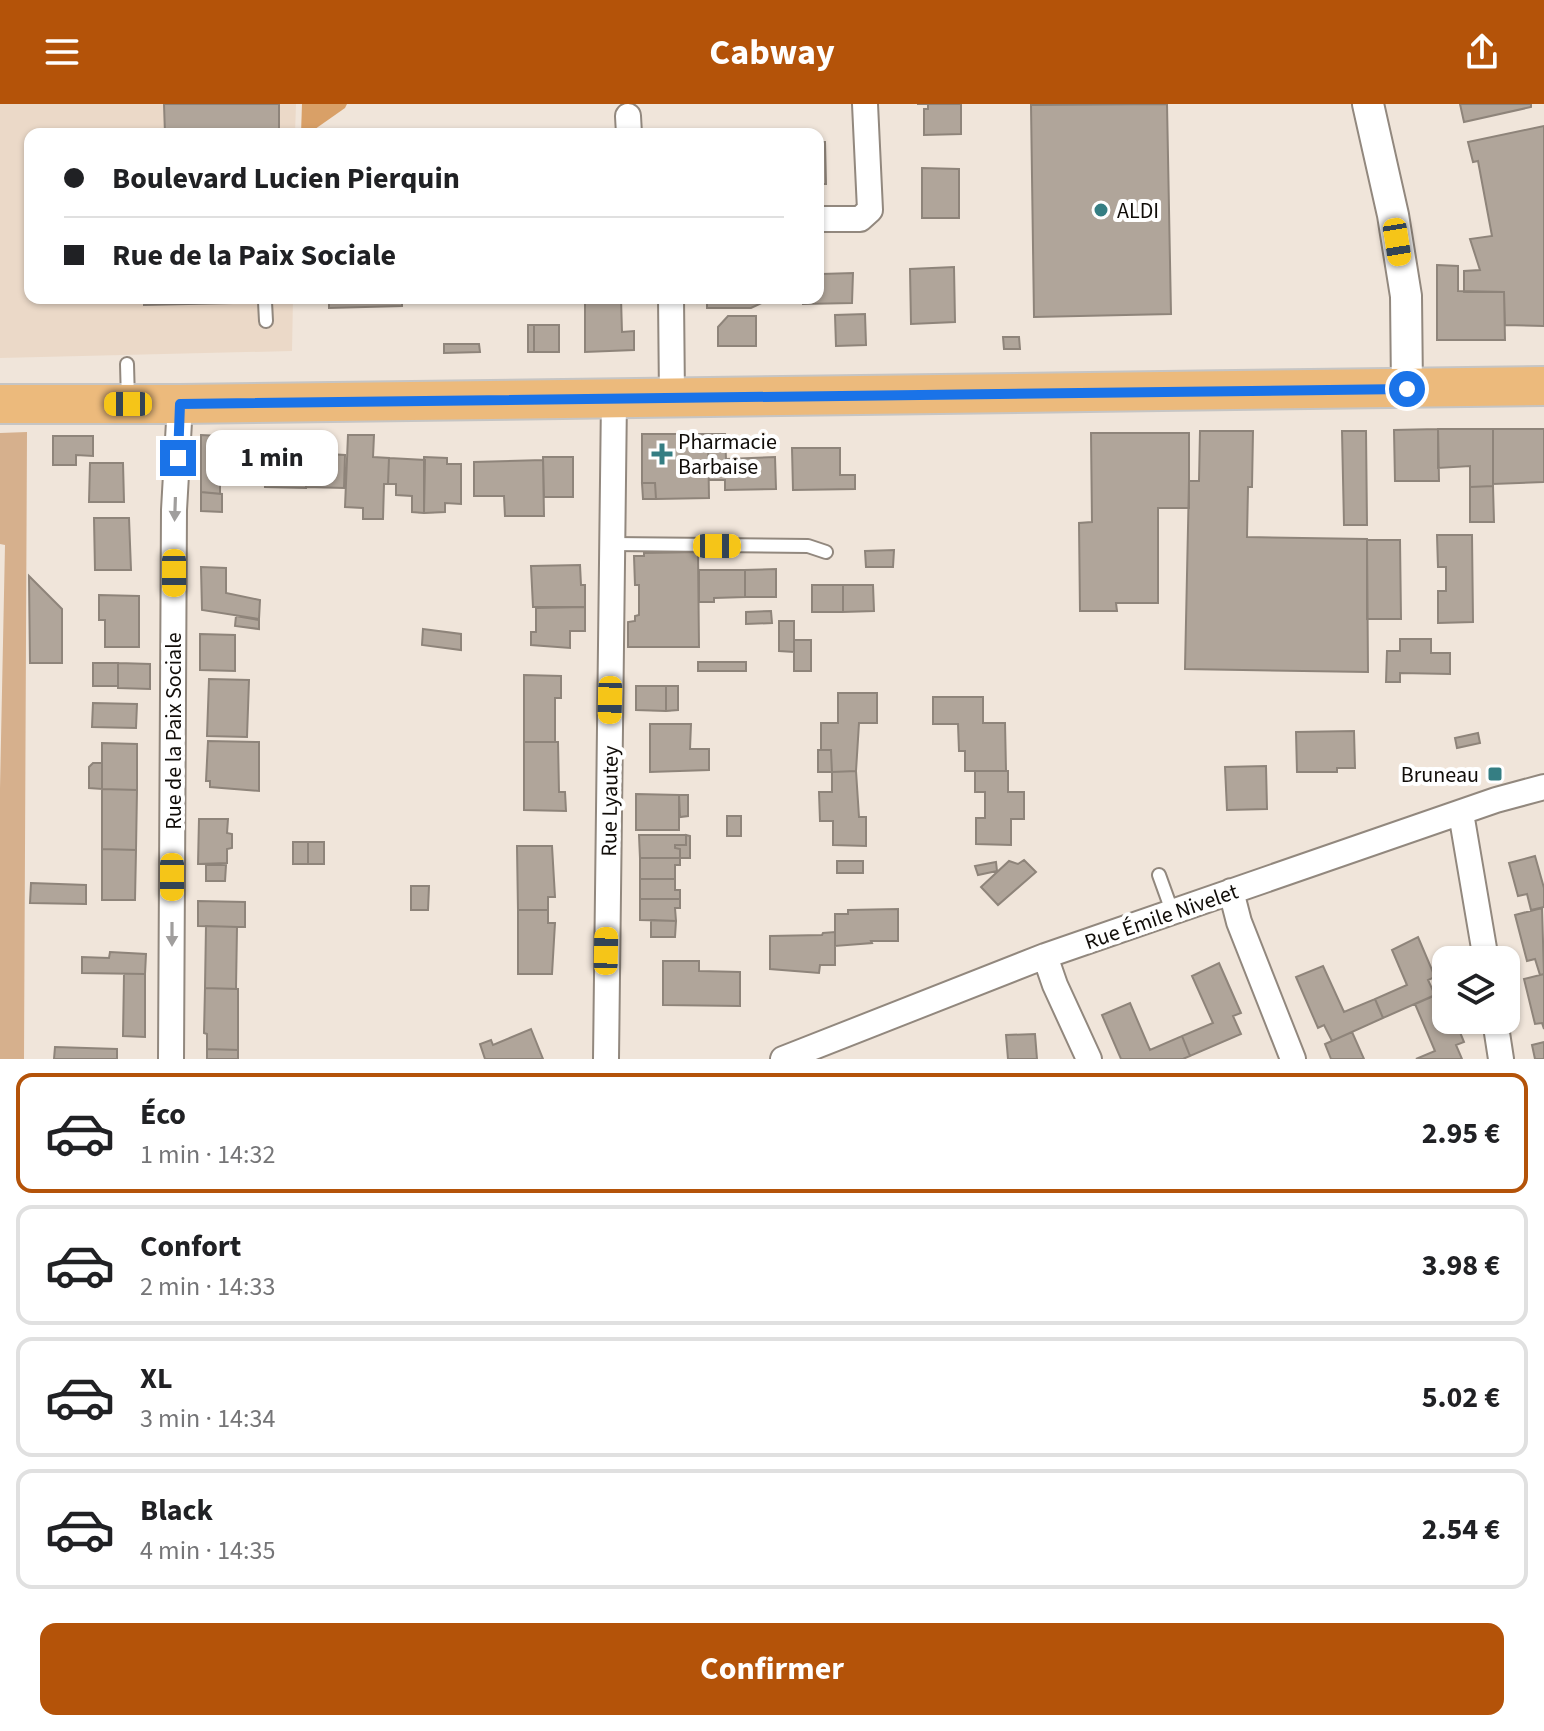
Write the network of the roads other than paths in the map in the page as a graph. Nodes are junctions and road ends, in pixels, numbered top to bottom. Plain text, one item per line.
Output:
1 (865, 104) edge
2 (1368, 104) edge
3 (824, 219) edge
4 (265, 304) edge
5 (671, 304) edge
6 (266, 321) dead end
7 (127, 364) dead end
8 (1544, 386) edge
9 (1407, 389) junction
10 (672, 397) junction
11 (614, 398) junction
12 (0, 404) edge
13 (128, 404) junction
14 (180, 404) junction
15 (613, 544) junction
16 (826, 552) dead end
17 (1544, 787) edge
18 (1461, 813) junction
19 (1159, 875) dead end
20 (1231, 891) junction
21 (1172, 911) junction
22 (1484, 946) edge
23 (1045, 956) junction
24 (1497, 1034) edge
25 (808, 1054) edge
26 (171, 1059) edge
27 (606, 1059) edge
28 (783, 1059) edge
29 (1089, 1059) edge
30 (1293, 1059) edge
31 (1501, 1059) edge

1 - 3 street
2 - 9 street
4 - 6 lane
5 - 10 street
7 - 13 lane
8 - 9 main road
9 - 10 main road
10 - 11 main road
11 - 14 main road
11 - 15 street, Rue Lyautey
12 - 13 main road
13 - 14 main road
14 -> 26 street, Rue de la Paix Sociale
15 - 16 lane
15 - 27 street, Rue Lyautey
17 - 18 street, Rue Émile Nivelet
18 - 20 street, Rue Émile Nivelet
18 - 22 street
19 - 21 lane
20 - 21 street, Rue Émile Nivelet
20 - 30 street
21 - 23 street, Rue Émile Nivelet
23 - 25 street, Rue Émile Nivelet
23 - 29 street
24 - 31 street
25 - 28 street, Rue Émile Nivelet

